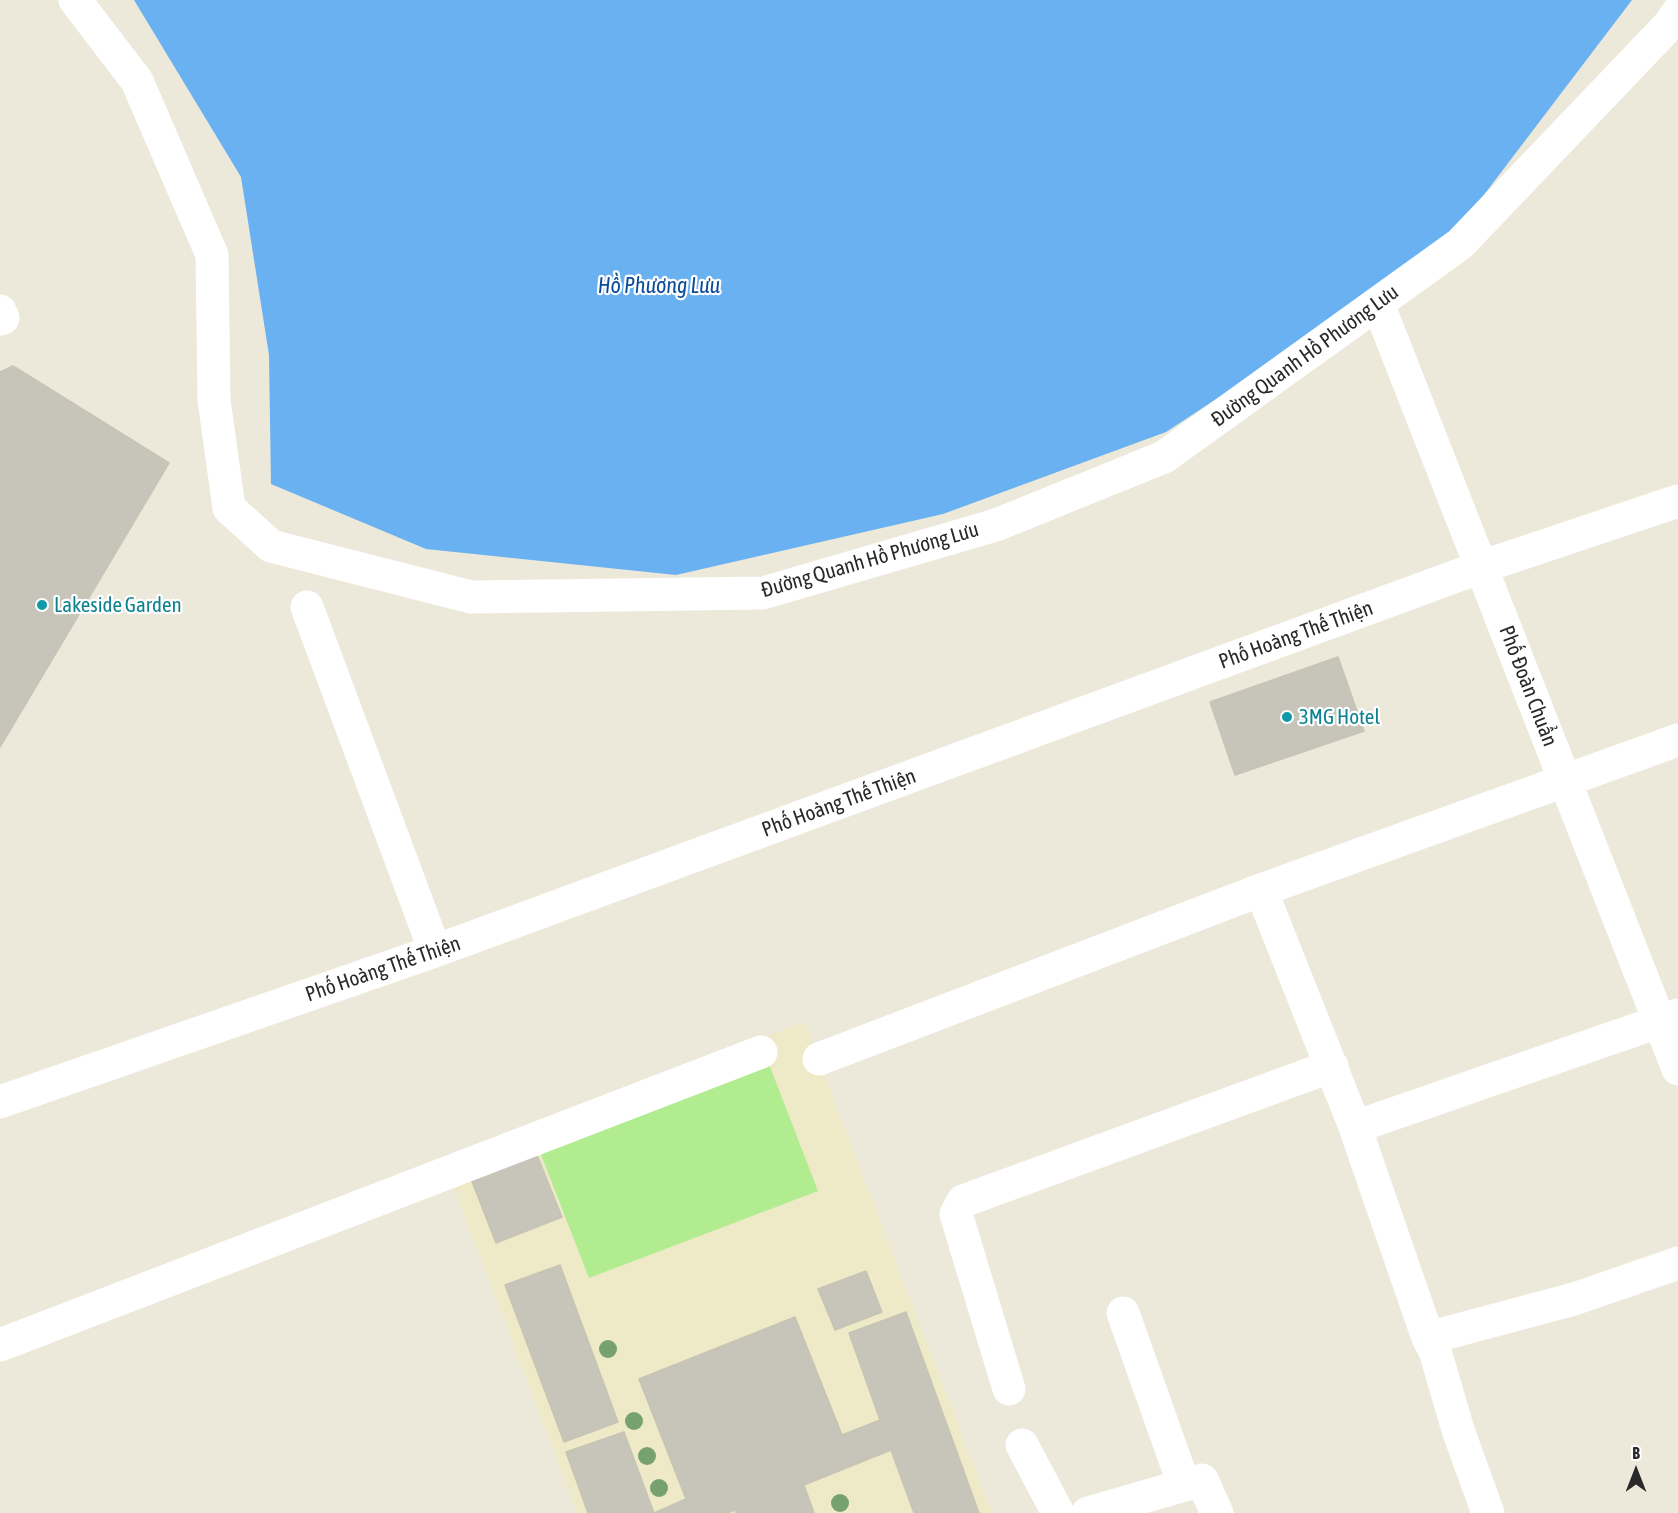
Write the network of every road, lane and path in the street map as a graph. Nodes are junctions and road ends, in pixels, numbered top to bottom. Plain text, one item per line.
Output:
1 (75, 0) edge
2 (1678, 12) edge
3 (1378, 304) junction
4 (1678, 501) edge
5 (1481, 567) junction
6 (307, 607) dead end
7 (1678, 740) edge
8 (1565, 780) junction
9 (1261, 890) junction
10 (435, 951) junction
11 (1669, 1018) edge
12 (761, 1052) dead end
13 (819, 1059) dead end
14 (1332, 1066) junction
15 (1678, 1069) edge
16 (0, 1102) edge
17 (1355, 1127) junction
18 (1678, 1263) edge
19 (1123, 1313) dead end
20 (1428, 1338) junction
21 (0, 1345) edge
22 (1009, 1389) dead end
23 (1022, 1445) dead end
24 (1184, 1485) junction
25 (1058, 1513) edge
26 (1088, 1513) edge
27 (1217, 1513) edge
28 (1488, 1513) edge

1 - 3 street, Đường Quanh Hồ Phương Lưu
2 - 3 street, Đường Quanh Hồ Phương Lưu
3 - 5 street, Phố Đoàn Chuẩn
4 - 5 street, Phố Hoàng Thế Thiện
5 - 8 street, Phố Đoàn Chuẩn
5 - 10 street, Phố Hoàng Thế Thiện
6 - 10 street
7 - 8 street
8 - 9 street
8 - 11 street, Phố Đoàn Chuẩn
9 - 13 street
9 - 14 street
10 - 16 street, Phố Hoàng Thế Thiện
11 - 15 street, Phố Đoàn Chuẩn
11 - 17 street
12 - 21 street
14 - 17 street
14 - 22 street
17 - 20 street
18 - 20 street
19 - 24 street
20 - 28 street
23 - 25 street
24 - 26 street
24 - 27 street

